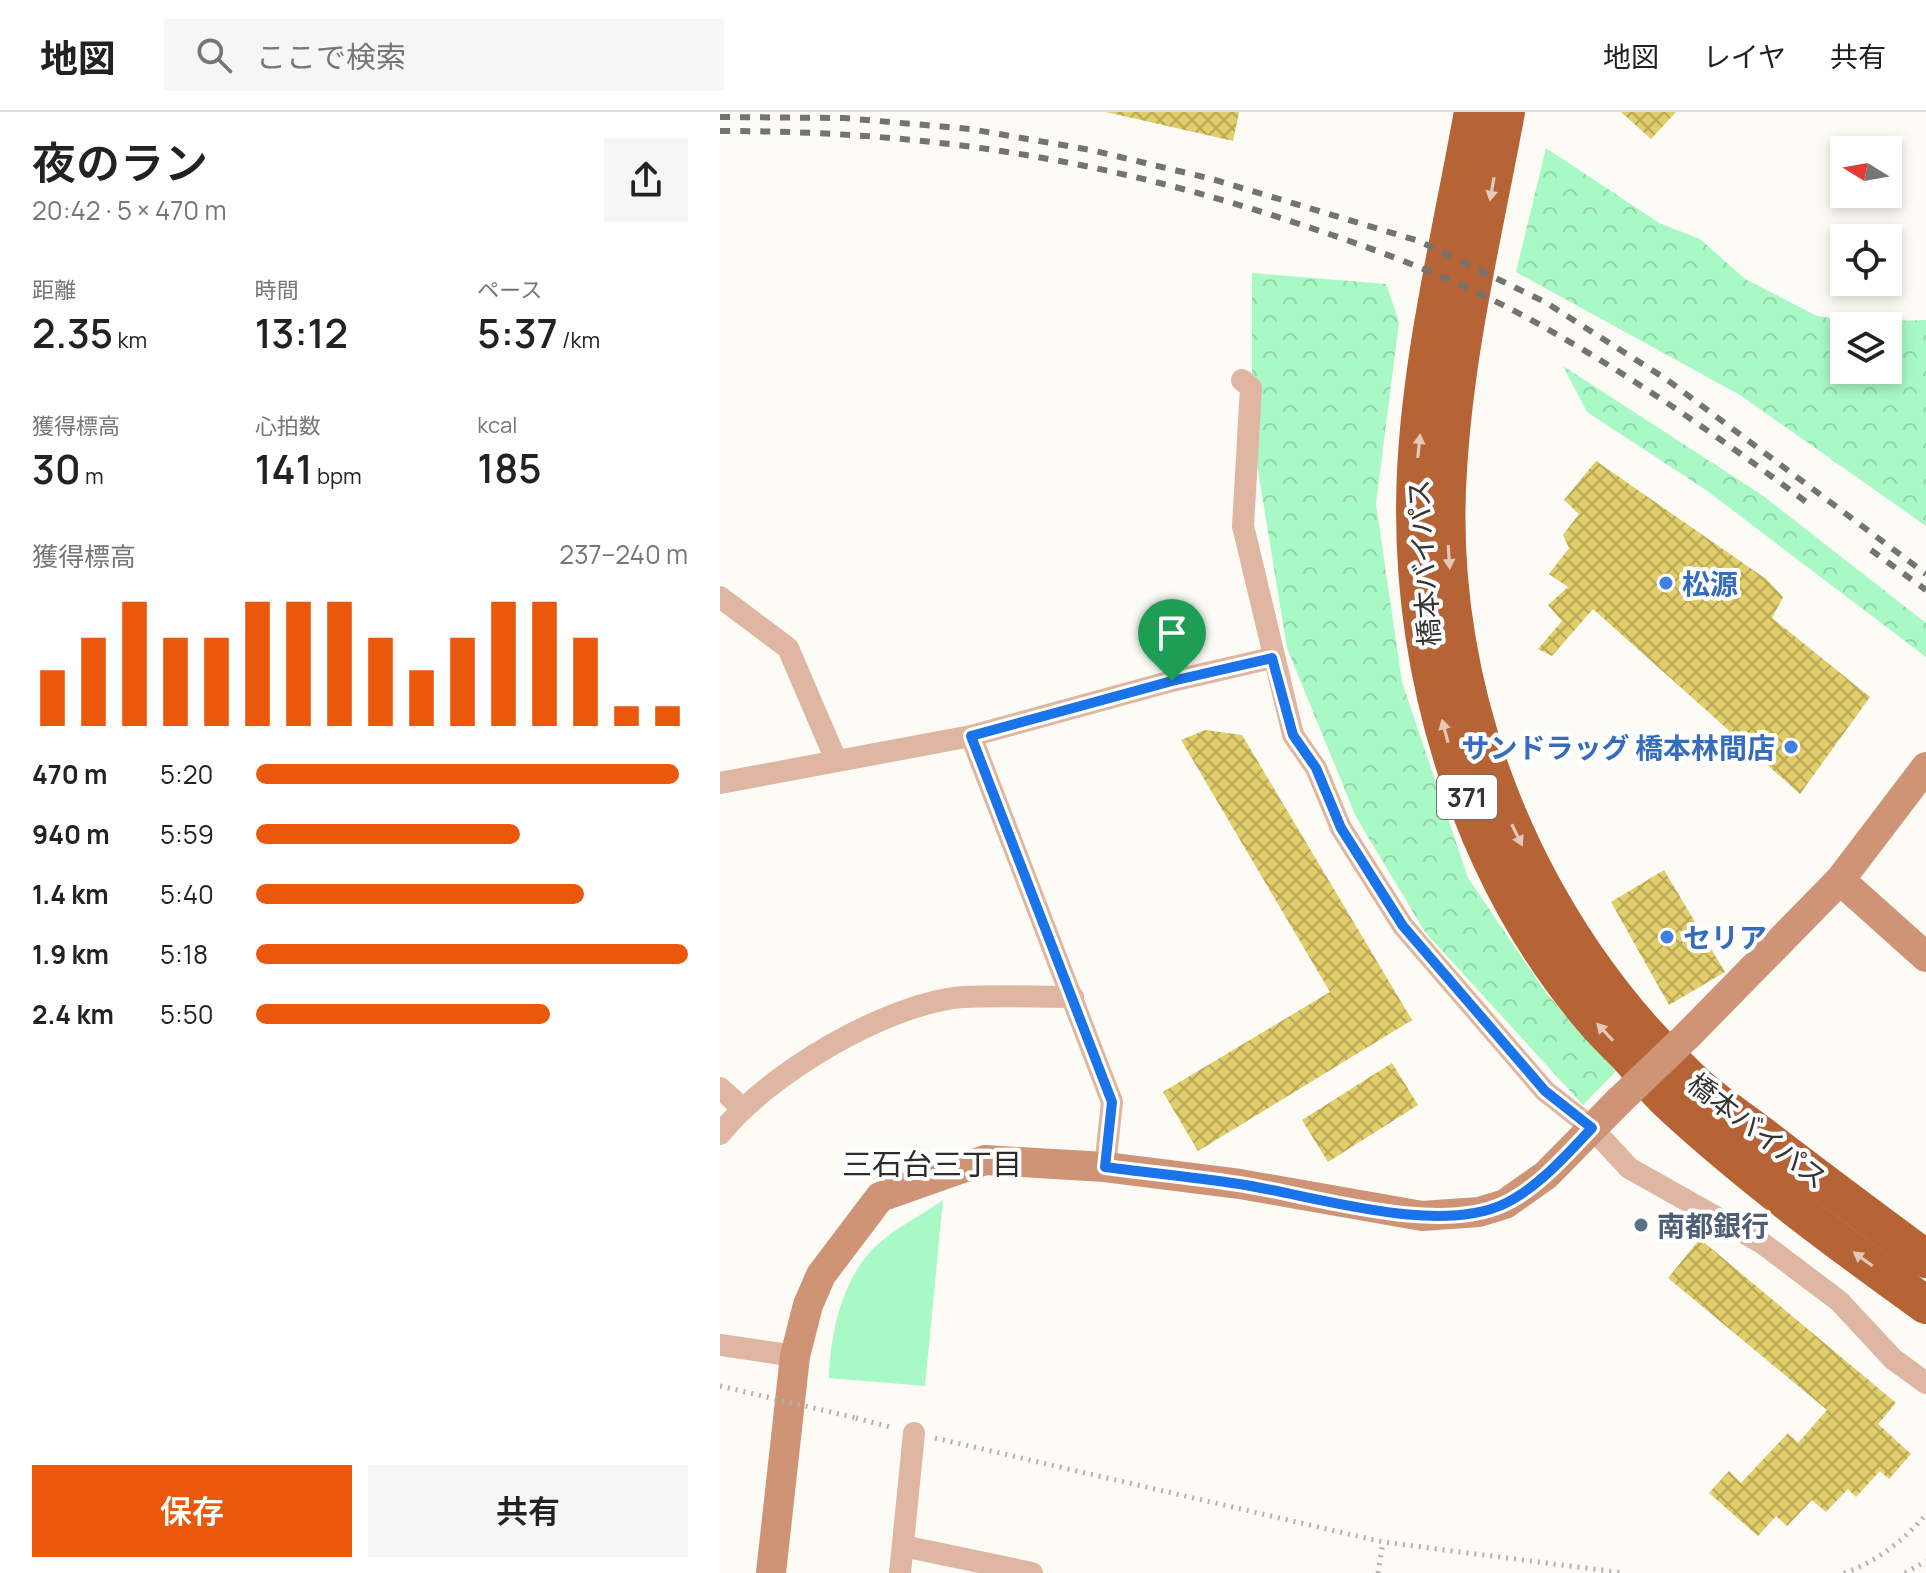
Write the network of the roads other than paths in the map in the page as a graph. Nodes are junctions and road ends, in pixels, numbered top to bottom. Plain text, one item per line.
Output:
1 (1473, 112) edge
2 (1506, 112) edge
3 (1242, 380) dead end
4 (720, 597) edge
5 (1272, 658) junction
6 (971, 736) junction
7 (836, 760) junction
8 (1926, 767) edge
9 (720, 783) edge
10 (1840, 880) junction
11 (1926, 957) edge
12 (1073, 997) junction
13 (720, 1088) edge
14 (741, 1107) junction
15 (1592, 1128) junction
16 (720, 1134) edge
17 (1105, 1167) junction
18 (1926, 1259) edge
19 (1926, 1305) edge
20 (720, 1345) edge
21 (795, 1356) junction
22 (1926, 1383) edge
23 (914, 1433) road end
24 (903, 1546) junction
25 (771, 1573) edge
26 (900, 1573) edge
27 (1032, 1573) edge

19 -> 1 highway, 橋本バイパス / 371
2 -> 18 highway, 橋本バイパス / 371
3 - 5 street
4 - 7 street
5 - 6 street
5 - 15 street
6 - 7 street
6 - 12 street
7 - 9 street
8 - 10 street
10 - 11 street
10 - 15 street, bridge
12 - 14 street
12 - 17 street
13 - 14 street
14 - 16 street
15 - 17 street
15 - 22 street
17 - 21 street
20 - 21 street
21 - 25 street
23 - 24 street
24 - 26 street
24 - 27 street

